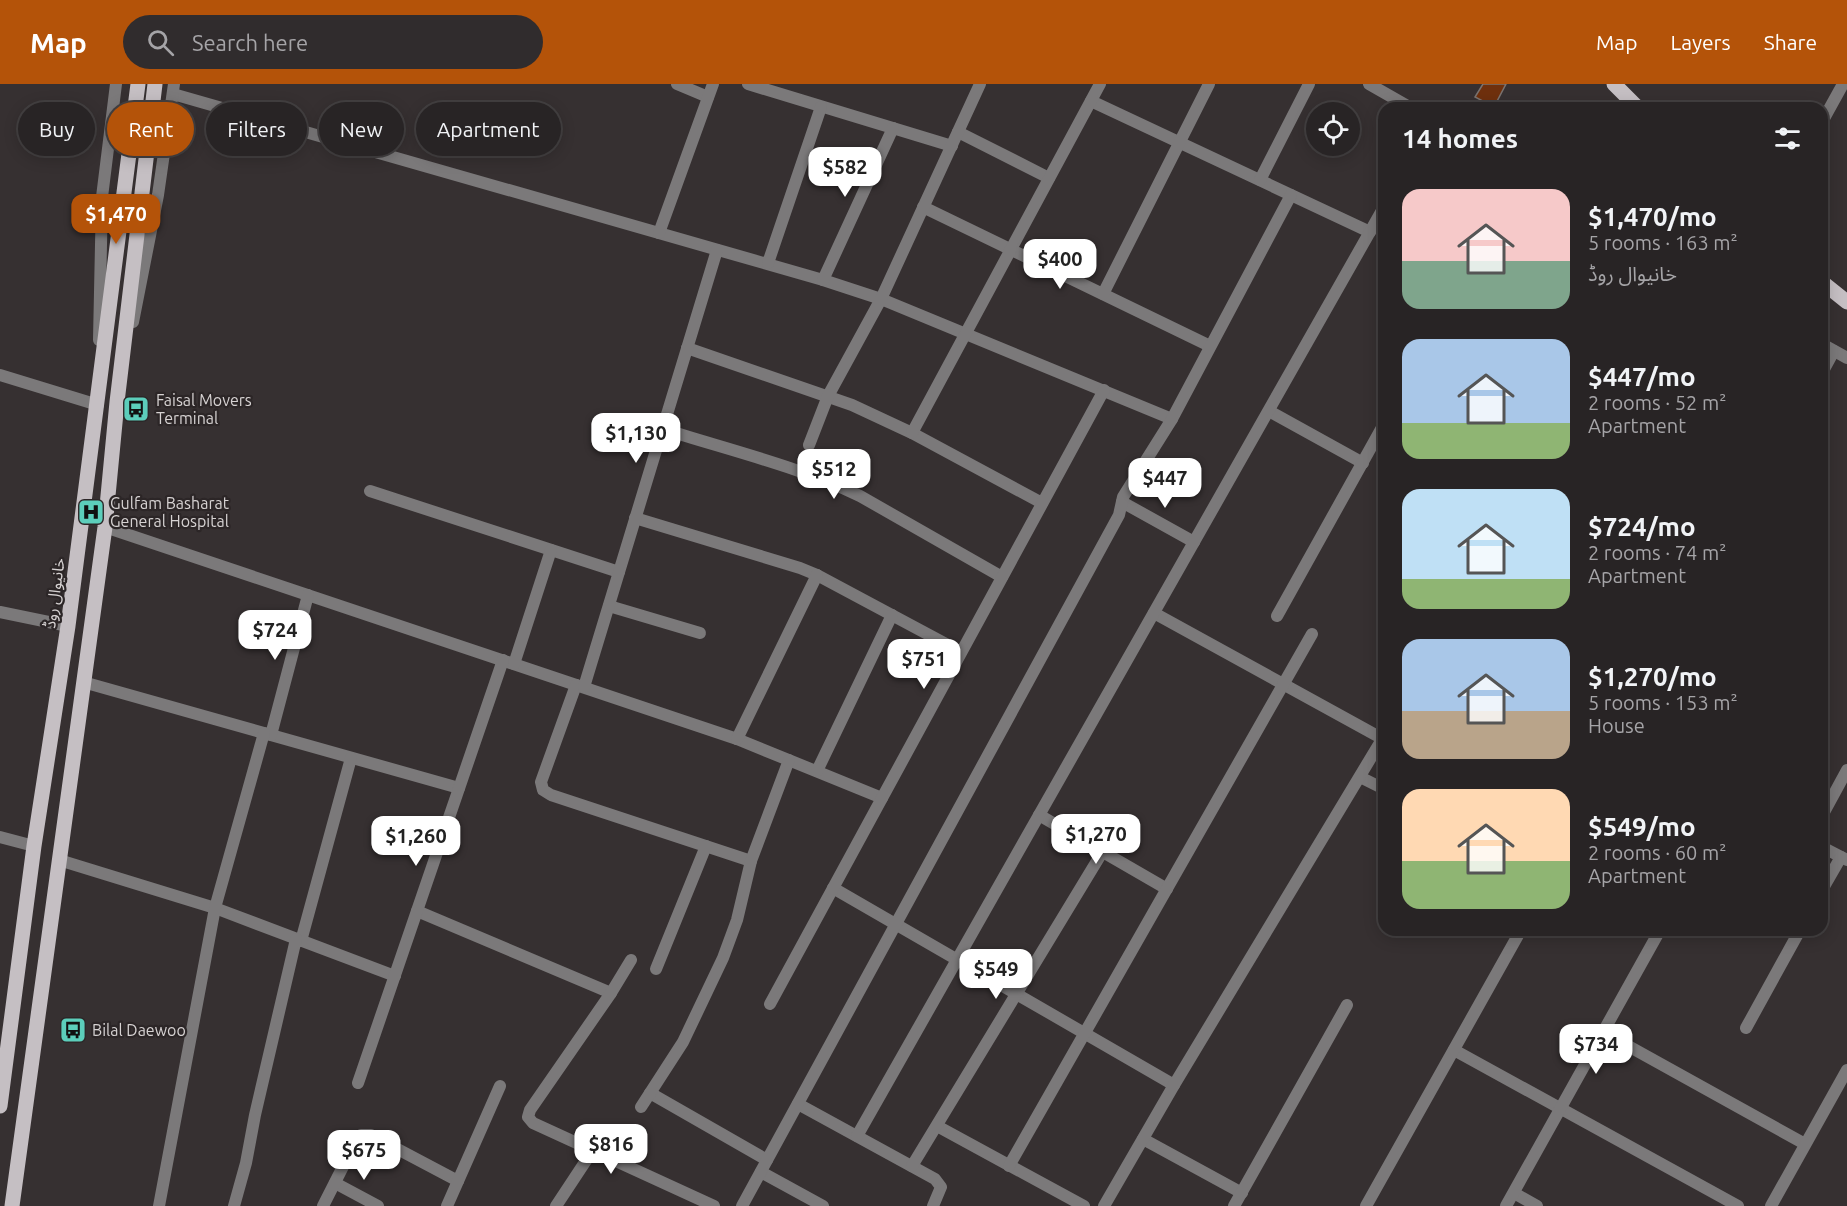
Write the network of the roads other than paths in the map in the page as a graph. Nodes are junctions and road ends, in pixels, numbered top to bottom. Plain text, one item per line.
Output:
1 (116, 84) edge
2 (138, 84) edge
3 (155, 84) edge
4 (677, 84) edge
5 (713, 84) edge
6 (748, 84) edge
7 (980, 84) edge
8 (1100, 84) edge
9 (1209, 84) edge
10 (1309, 84) edge
11 (1369, 84) edge
12 (1614, 84) edge
13 (1843, 84) edge
14 (174, 89) edge
15 (708, 97) junction
16 (1091, 101) junction
17 (1400, 102) edge
18 (1632, 102) edge
19 (821, 106) junction
20 (1828, 111) edge
21 (893, 128) junction
22 (958, 132) junction
23 (1180, 142) junction
24 (952, 146) junction
25 (1049, 178) junction
26 (1260, 180) junction
27 (1291, 195) junction
28 (923, 207) junction
29 (1378, 218) edge
30 (1370, 232) junction
31 (658, 233) junction
32 (717, 249) junction
33 (1011, 250) junction
34 (768, 263) junction
35 (823, 280) junction
36 (1828, 287) edge
37 (1102, 294) junction
38 (880, 298) junction
39 (1847, 302) edge
40 (965, 334) junction
41 (1210, 346) junction
42 (687, 348) junction
43 (1828, 348) edge
44 (1834, 351) junction
45 (1847, 358) edge
46 (1828, 362) edge
47 (0, 375) edge
48 (1104, 390) junction
49 (828, 396) junction
50 (117, 402) junction
51 (98, 405) junction
52 (1269, 411) junction
53 (1172, 418) junction
54 (663, 429) junction
55 (912, 433) junction
56 (1378, 435) edge
57 (809, 445) dead end
58 (1363, 463) junction
59 (370, 491) dead end
60 (1122, 502) junction
61 (1042, 503) junction
62 (635, 518) junction
63 (105, 527) junction
64 (1194, 542) junction
65 (550, 550) junction
66 (619, 572) junction
67 (817, 575) junction
68 (1002, 577) junction
69 (308, 595) junction
70 (609, 606) junction
71 (0, 612) edge
72 (1154, 613) junction
73 (892, 615) junction
74 (1277, 616) dead end
75 (68, 626) junction
76 (700, 633) dead end
77 (1312, 634) dead end
78 (961, 652) junction
79 (509, 662) junction
80 (83, 682) junction
81 (1284, 684) junction
82 (580, 686) junction
83 (268, 734) junction
84 (1378, 734) edge
85 (737, 739) junction
86 (1378, 747) edge
87 (351, 758) junction
88 (789, 760) junction
89 (1847, 770) edge
90 (816, 771) junction
91 (1360, 777) junction
92 (1378, 786) edge
93 (459, 788) junction
94 (882, 798) junction
95 (1828, 805) edge
96 (1040, 815) junction
97 (0, 837) edge
98 (34, 846) junction
99 (706, 846) junction
100 (1828, 850) edge
101 (1103, 851) junction
102 (1844, 858) edge
103 (59, 860) junction
104 (751, 861) junction
105 (1828, 881) edge
106 (833, 888) junction
107 (1167, 889) junction
108 (215, 908) junction
109 (417, 911) junction
110 (896, 924) junction
111 (1518, 936) edge
112 (1657, 936) edge
113 (1797, 936) edge
114 (298, 940) junction
115 (631, 960) dead end
116 (957, 960) junction
117 (656, 969) dead end
118 (395, 976) junction
119 (611, 993) junction
120 (1016, 994) junction
121 (770, 1004) dead end
122 (1347, 1005) dead end
123 (1746, 1028) dead end
124 (1603, 1032) junction
125 (1084, 1034) junction
126 (1454, 1050) junction
127 (1847, 1070) edge
128 (358, 1083) dead end
129 (1174, 1085) junction
130 (1843, 1085) edge
131 (500, 1086) dead end
132 (650, 1093) junction
133 (798, 1104) junction
134 (0, 1106) edge
135 (641, 1107) dead end
136 (1561, 1108) junction
137 (937, 1126) junction
138 (857, 1136) junction
139 (1143, 1139) junction
140 (1805, 1144) junction
141 (593, 1150) junction
142 (767, 1160) junction
143 (912, 1166) junction
144 (1009, 1166) junction
145 (761, 1172) junction
146 (458, 1181) junction
147 (335, 1183) junction
148 (1242, 1193) junction
149 (1514, 1193) junction
150 (12, 1206) edge
151 (159, 1206) edge
152 (234, 1206) edge
153 (323, 1206) edge
154 (378, 1206) edge
155 (447, 1206) edge
156 (557, 1206) edge
157 (714, 1206) edge
158 (742, 1206) edge
159 (823, 1206) edge
160 (933, 1206) edge
161 (1084, 1206) edge
162 (1104, 1206) edge
163 (1234, 1206) edge
164 (1366, 1206) edge
165 (1506, 1206) edge
166 (1537, 1206) edge
167 (1738, 1206) edge
168 (1771, 1206) edge

1 - 51 street
2 - 51 main road, خانیوال روڈ
3 - 50 main road
4 - 15 street
5 - 15 street
6 - 19 street
7 - 22 street
8 - 16 street
9 - 23 street
10 - 26 street
11 - 17 street
12 - 18 main road
13 - 20 street
14 - 31 street
14 - 50 street
15 - 31 street
16 - 23 street
16 - 25 street
19 - 21 street
19 - 34 street
21 - 24 street
21 - 35 street
22 - 24 street
22 - 25 street
23 - 26 street
23 - 37 street
24 - 28 street
25 - 33 street
26 - 27 street
27 - 30 street
27 - 41 street
28 - 33 street
28 - 38 street
29 - 30 street
30 - 52 street
31 - 32 street
32 - 34 street
32 - 42 street
33 - 37 street
33 - 40 street
34 - 35 street
35 - 38 street
36 - 39 main road
37 - 41 street
38 - 40 street
38 - 49 street
40 - 48 street
40 - 55 street
41 - 53 street
42 - 49 street
42 - 54 street
43 - 44 street
44 - 45 street
44 - 46 street
47 - 51 street
48 - 53 street
48 - 61 street
49 - 55 street
49 - 57 street
50 - 63 main road
51 - 75 main road, خانیوال روڈ
52 - 58 street
52 - 64 street
53 - 60 street
54 - 62 street
54 - 68 street
55 - 61 street
56 - 58 street
58 - 74 street
59 - 65 street
60 - 64 street
60 - 110 street
61 - 68 street
62 - 66 street
62 - 67 street
63 - 69 street
63 - 80 main road
64 - 72 street
65 - 66 street
65 - 79 street
66 - 70 street
67 - 73 street
67 - 85 street
68 - 78 street
69 - 79 street
69 - 83 street
70 - 76 street
70 - 82 street
71 - 75 street
72 - 81 street
72 - 96 street
73 - 78 street
73 - 90 street
75 - 98 main road, خانیوال روڈ
77 - 81 street
78 - 94 street
79 - 82 street
79 - 93 street
80 - 83 street
80 - 103 main road
81 - 84 street
81 - 107 street
82 - 85 street
82 - 99 street
83 - 87 street
83 - 108 street
85 - 88 street
86 - 91 street
87 - 93 street
87 - 114 street
88 - 90 street
88 - 104 street
89 - 95 street
90 - 94 street
91 - 92 street
91 - 129 street
93 - 109 street
94 - 106 street
96 - 101 street
96 - 116 street
97 - 98 street
98 - 134 main road, خانیوال روڈ
99 - 104 street
99 - 117 street
100 - 102 street
101 - 107 street
101 - 120 street
102 - 105 street
103 - 108 street
103 - 150 main road
104 - 132 street
106 - 110 street
106 - 121 street
107 - 125 street
108 - 114 street
108 - 151 street
109 - 118 street
109 - 119 street
110 - 116 street
110 - 133 street
111 - 126 street
112 - 124 street
113 - 123 street
114 - 118 street
114 - 152 street
115 - 119 street
116 - 120 street
116 - 138 street
118 - 128 street
119 - 141 street
120 - 125 street
120 - 137 street
122 - 148 street
124 - 136 street
124 - 140 street
125 - 129 street
125 - 144 street
126 - 136 street
126 - 164 street
127 - 130 street
129 - 139 street
130 - 140 street
131 - 146 street
132 - 135 street
132 - 142 street
133 - 138 street
133 - 142 street
136 - 149 street
136 - 167 street
137 - 143 street
137 - 144 street
138 - 143 street
139 - 148 street
139 - 162 street
140 - 168 street
141 - 156 street
141 - 157 street
142 - 145 street
143 - 160 street
144 - 161 street
145 - 158 street
145 - 159 street
146 - 147 street
146 - 155 street
147 - 153 street
147 - 154 street
148 - 163 street
149 - 165 street
149 - 166 street

